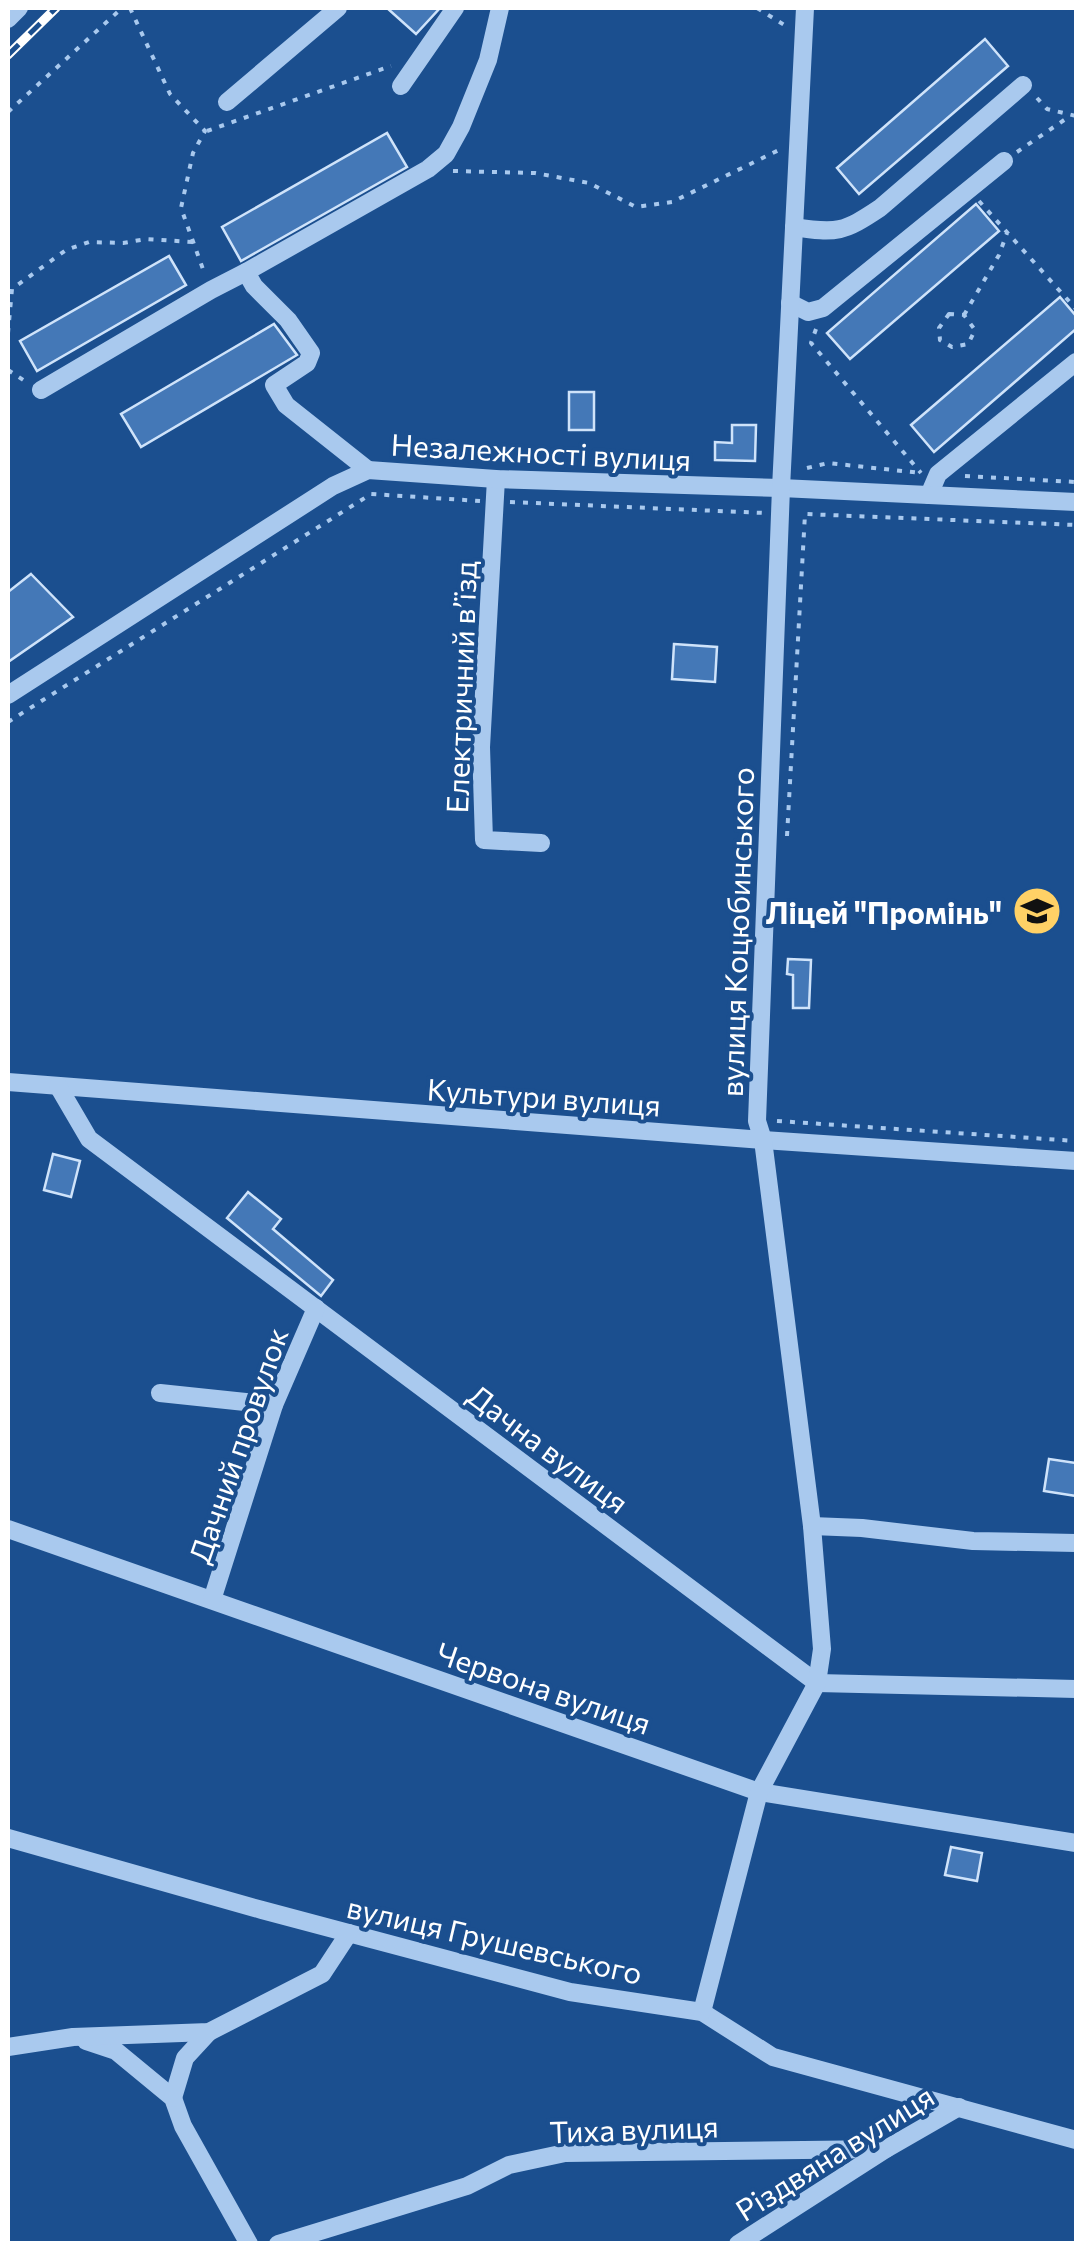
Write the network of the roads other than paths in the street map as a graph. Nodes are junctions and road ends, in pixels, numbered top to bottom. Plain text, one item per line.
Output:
1 (19, 8) edge
2 (338, 8) edge
3 (455, 8) edge
4 (500, 8) edge
5 (805, 8) edge
6 (8, 19) edge
7 (401, 86) dead end
8 (1023, 86) road end
9 (227, 102) dead end
10 (1004, 161) road end
11 (794, 227) junction
12 (246, 272) junction
13 (790, 303) junction
14 (1076, 362) edge
15 (41, 390) dead end
16 (368, 470) junction
17 (496, 479) junction
18 (781, 488) junction
19 (930, 495) junction
20 (1076, 502) edge
21 (8, 695) edge
22 (541, 843) dead end
23 (8, 1082) edge
24 (58, 1086) junction
25 (763, 1140) junction
26 (1076, 1161) edge
27 (316, 1308) junction
28 (160, 1393) dead end
29 (274, 1405) junction
30 (812, 1526) junction
31 (8, 1530) edge
32 (1076, 1543) edge
33 (212, 1600) junction
34 (817, 1684) junction
35 (1076, 1689) edge
36 (759, 1792) junction
37 (8, 1838) edge
38 (1076, 1842) edge
39 (349, 1933) junction
40 (702, 2012) junction
41 (209, 2032) junction
42 (73, 2037) junction
43 (8, 2047) edge
44 (173, 2098) junction
45 (959, 2108) junction
46 (1076, 2140) edge
47 (886, 2149) junction
48 (249, 2244) edge
49 (278, 2244) edge
50 (738, 2244) edge

1 - 6 street
2 - 9 street
3 - 7 street
4 - 12 street
5 - 11 street, вулиця Коцюбинського
8 - 11 street
10 - 13 street
11 - 13 street, вулиця Коцюбинського
12 - 15 street
12 - 16 street
13 - 18 street, вулиця Коцюбинського
14 - 19 street
16 - 17 street, Незалежності вулиця
16 - 21 street, Незалежності вулиця
17 - 18 street, Незалежності вулиця
17 - 22 street, Електричний в’їзд
18 - 19 street, Незалежності вулиця
18 - 25 street, вулиця Коцюбинського
19 - 20 street, Незалежності вулиця
23 - 24 street, Культури вулиця
24 - 25 street, Культури вулиця
24 - 27 street, Дачна вулиця
25 - 26 street, Культури вулиця
25 - 30 street, вулиця Коцюбинського
27 - 29 street, Дачний провулок
27 - 34 street, Дачна вулиця
28 - 29 street
29 - 33 street, Дачний провулок
30 - 32 street
30 - 34 street, вулиця Коцюбинського
31 - 33 street, Червона вулиця
33 - 36 street, Червона вулиця
34 - 35 street
34 - 36 street, вулиця Коцюбинського
36 - 38 street, Червона вулиця
36 - 40 street, вулиця Коцюбинського
37 - 39 street, вулиця Грушевського
39 - 40 street, вулиця Грушевського
39 - 41 street
40 - 45 street, вулиця Грушевського
41 - 42 street
41 - 44 street
42 - 43 street
42 - 44 street
44 - 48 street
45 - 46 street, вулиця Грушевського
45 - 47 street, Різдвяна вулиця
47 - 49 street, Тиха вулиця
47 - 50 street, Різдвяна вулиця

